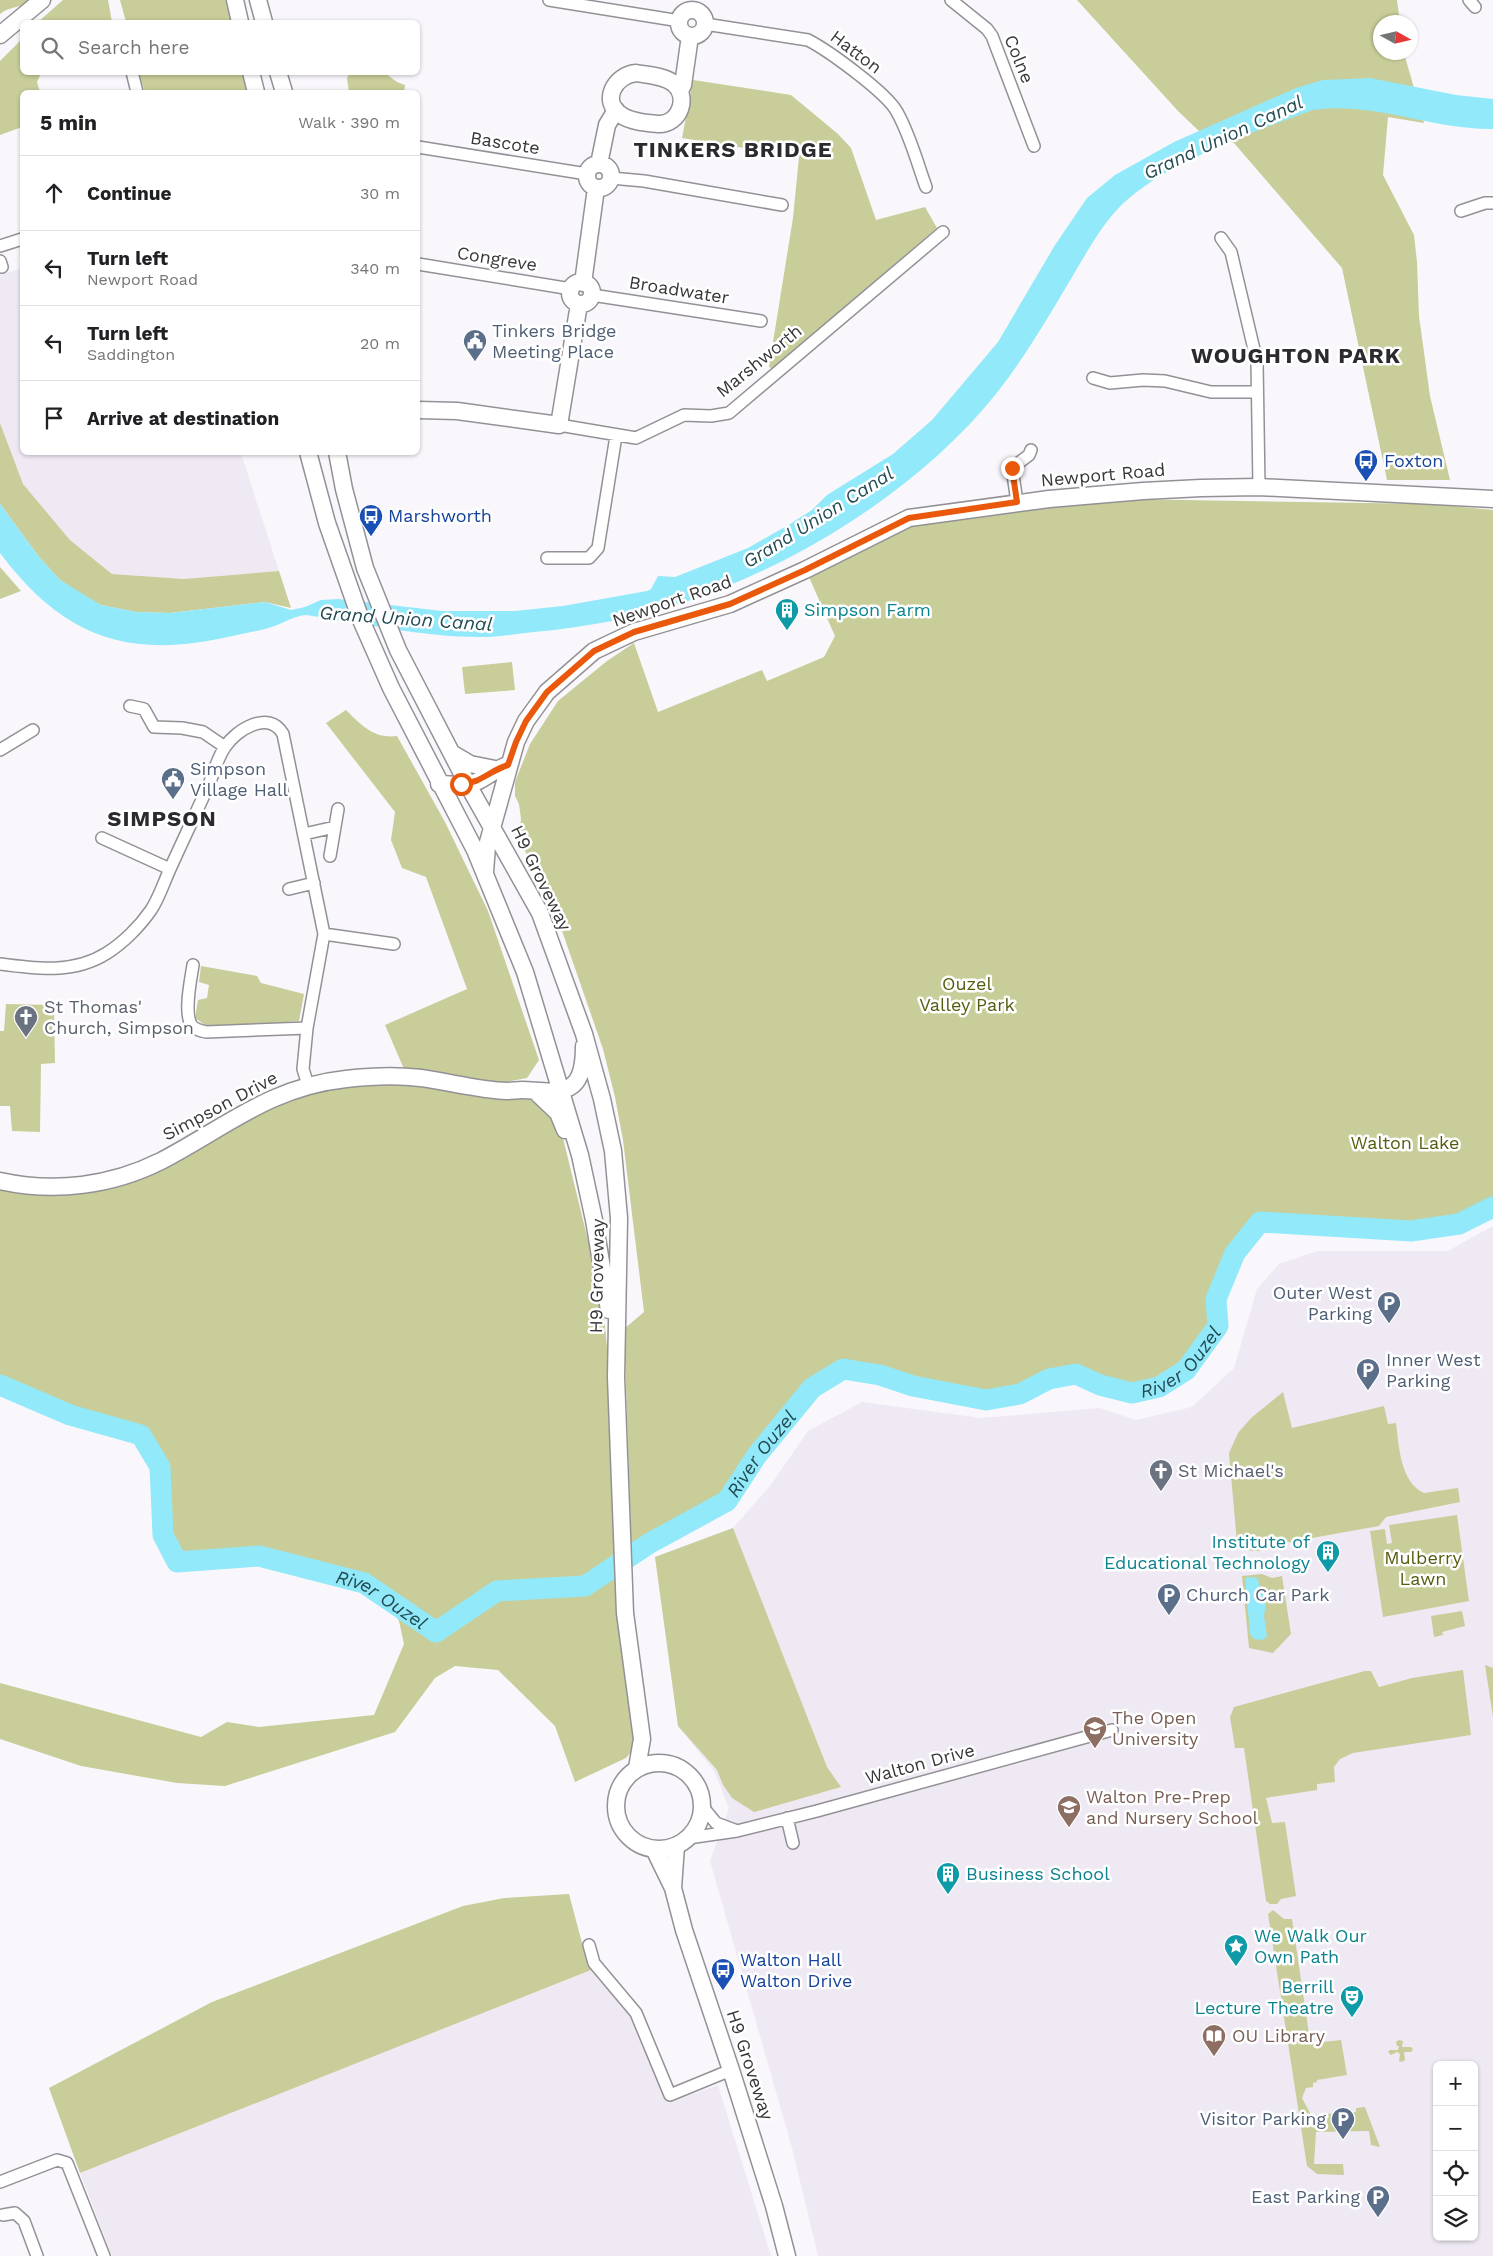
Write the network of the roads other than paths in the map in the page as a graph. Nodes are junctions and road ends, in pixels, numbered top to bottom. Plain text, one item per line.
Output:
1 (42, 0) edge
2 (236, 0) edge
3 (258, 0) edge
4 (549, 0) edge
5 (951, 0) edge
6 (696, 5) edge
7 (240, 20) edge
8 (263, 20) edge
9 (680, 21) junction
10 (705, 24) junction
11 (0, 35) edge
12 (690, 36) junction
13 (133, 75) edge
14 (253, 75) edge
15 (279, 75) edge
16 (136, 90) edge
17 (256, 90) edge
18 (283, 90) edge
19 (680, 91) junction
20 (616, 110) junction
21 (1034, 146) dead end
22 (420, 147) edge
23 (593, 169) junction
24 (610, 178) junction
25 (926, 187) dead end
26 (596, 188) junction
27 (1493, 203) edge
28 (782, 205) dead end
29 (1461, 211) dead end
30 (943, 232) dead end
31 (1221, 238) dead end
32 (20, 240) edge
33 (0, 246) edge
34 (420, 264) edge
35 (581, 293) junction
36 (761, 321) dead end
37 (1093, 378) dead end
38 (1257, 392) junction
39 (420, 410) edge
40 (559, 425) junction
41 (616, 436) junction
42 (1030, 450) dead end
43 (309, 455) edge
44 (338, 455) edge
45 (1259, 487) junction
46 (1493, 499) edge
47 (1017, 502) junction
48 (547, 558) dead end
49 (130, 706) dead end
50 (33, 730) dead end
51 (225, 747) junction
52 (0, 750) edge
53 (453, 754) junction
54 (501, 767) junction
55 (439, 784) junction
56 (468, 784) junction
57 (338, 808) dead end
58 (493, 826) junction
59 (335, 827) junction
60 (304, 834) junction
61 (102, 838) dead end
62 (330, 856) dead end
63 (170, 869) junction
64 (485, 872) junction
65 (314, 884) junction
66 (290, 889) dead end
67 (324, 934) junction
68 (394, 944) dead end
69 (0, 964) edge
70 (193, 965) dead end
71 (307, 1028) junction
72 (584, 1034) junction
73 (557, 1075) junction
74 (576, 1083) junction
75 (308, 1085) junction
76 (529, 1091) junction
77 (561, 1091) junction
78 (602, 1099) junction
79 (0, 1181) edge
80 (594, 1220) junction
81 (616, 1376) junction
82 (1112, 1730) dead end
83 (642, 1739) junction
84 (667, 1763) junction
85 (637, 1768) junction
86 (702, 1806) junction
87 (787, 1818) junction
88 (737, 1831) junction
89 (682, 1842) junction
90 (793, 1843) dead end
91 (654, 1849) junction
92 (673, 1888) junction
93 (589, 1945) dead end
94 (731, 2070) junction
95 (0, 2182) edge
96 (1, 2213) edge
97 (37, 2256) edge
98 (104, 2256) edge
99 (787, 2256) edge

1 - 11 street
2 - 7 street
3 - 8 street
4 - 9 street
5 - 21 street, Colne
6 - 9 street
6 - 10 street
9 - 12 street
10 - 12 street
10 - 25 street, Hatton
12 - 19 street
13 - 16 street
14 - 17 street
15 - 18 street
19 - 20 street
19 - 20 street
20 - 23 street
22 - 23 street, Bascote
23 - 24 street
23 - 26 street
24 - 26 street
24 - 28 street
26 - 35 street
27 - 29 street
30 - 41 street, Marshworth
31 - 38 street
32 - 33 street
34 - 35 street, Congreve
35 - 36 street, Broadwater
35 - 40 street
37 - 38 street
38 - 45 street
39 - 40 street, Marshworth
40 - 41 street, Marshworth
41 - 48 street
42 - 47 street
43 - 55 street, H9 Groveway
44 - 53 street, H9 Groveway
45 - 46 street, Newport Road
45 - 47 street, Newport Road
47 - 54 street, Newport Road
49 - 51 street
50 - 52 street
51 - 60 street
51 - 63 street
53 - 54 street
53 - 56 street, H9 Groveway
54 - 56 street
54 - 58 street, Newport Road
55 - 56 street
55 - 64 street, H9 Groveway
56 - 58 street, H9 Groveway
57 - 59 street
58 - 64 street, Newport Road
58 - 72 street, H9 Groveway
59 - 60 street
59 - 62 street
60 - 65 street
61 - 63 street
63 - 69 street
64 - 73 street, H9 Groveway
65 - 66 street
65 - 67 street
67 - 68 street
67 - 71 street
70 - 71 street
71 - 75 street
72 - 74 street
72 - 78 street, H9 Groveway
73 - 74 street
73 - 76 street, Simpson Drive
73 - 77 street, H9 Groveway
74 - 77 street
74 - 78 street
75 - 76 street, Simpson Drive
75 - 79 street, Simpson Drive
76 - 77 street, Simpson Drive
76 - 80 street
77 - 80 street, H9 Groveway
78 - 81 street, H9 Groveway
80 - 81 street, H9 Groveway
81 - 83 street, H9 Groveway
82 - 87 street, Walton Drive
83 - 84 street
83 - 85 street, H9 Groveway
84 - 85 street
84 - 86 street
85 - 91 street
86 - 88 street
86 - 89 street
87 - 88 street, Walton Drive
87 - 90 street
88 - 89 street, Walton Drive
89 - 91 street
89 - 92 street, H9 Groveway
91 - 92 street, H9 Groveway
92 - 94 street, H9 Groveway
93 - 94 street
94 - 99 street, H9 Groveway
95 - 98 street
96 - 97 street

